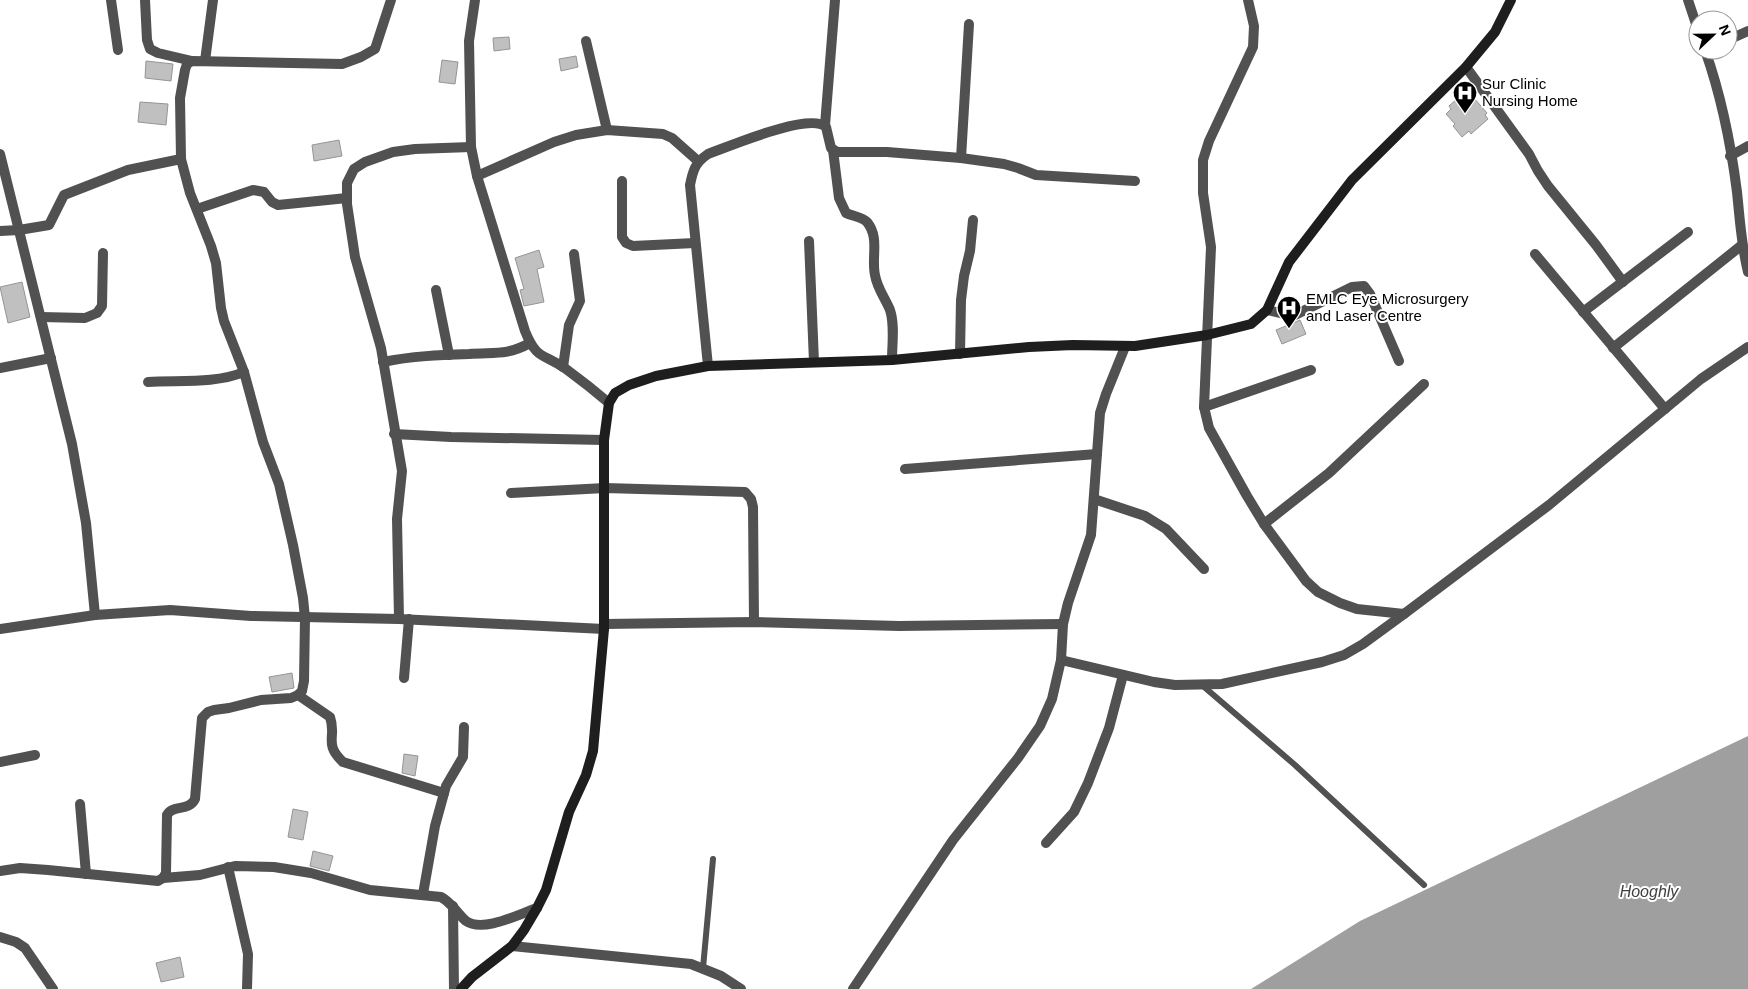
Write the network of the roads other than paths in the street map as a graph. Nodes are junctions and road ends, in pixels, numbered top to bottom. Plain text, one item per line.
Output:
1 (111, 0) edge
2 (145, 0) edge
3 (213, 0) edge
4 (391, 0) edge
5 (475, 0) edge
6 (835, 0) edge
7 (1248, 0) edge
8 (1511, 0) edge
9 (969, 24) dead end
10 (586, 41) dead end
11 (118, 50) dead end
12 (1709, 60) edge
13 (192, 61) junction
14 (205, 61) junction
15 (1466, 68) junction
16 (825, 125) junction
17 (607, 130) junction
18 (470, 146) junction
19 (1748, 146) edge
20 (833, 150) junction
21 (0, 154) edge
22 (1730, 156) junction
23 (961, 158) junction
24 (182, 159) junction
25 (698, 161) junction
26 (477, 176) junction
27 (622, 181) dead end
28 (1135, 181) dead end
29 (347, 198) junction
30 (197, 209) junction
31 (973, 220) dead end
32 (19, 230) junction
33 (0, 231) edge
34 (1688, 232) dead end
35 (809, 241) dead end
36 (695, 243) junction
37 (1742, 245) junction
38 (103, 253) dead end
39 (574, 254) dead end
40 (1534, 254) dead end
41 (1748, 272) edge
42 (1623, 282) junction
43 (436, 290) dead end
44 (1267, 310) junction
45 (1583, 312) junction
46 (41, 317) junction
47 (1207, 335) junction
48 (530, 343) junction
49 (1125, 346) junction
50 (1748, 347) edge
51 (1612, 348) junction
52 (960, 354) junction
53 (450, 355) junction
54 (51, 358) junction
55 (892, 360) junction
56 (1399, 361) dead end
57 (383, 362) junction
58 (814, 362) junction
59 (708, 366) junction
60 (563, 367) junction
61 (0, 368) edge
62 (1311, 370) dead end
63 (244, 372) junction
64 (148, 382) dead end
65 (1424, 384) dead end
66 (609, 404) junction
67 (1204, 407) junction
68 (1665, 409) junction
69 (394, 434) junction
70 (604, 440) junction
71 (1097, 454) junction
72 (905, 469) dead end
73 (605, 488) junction
74 (511, 493) dead end
75 (1094, 498) junction
76 (1264, 524) junction
77 (1204, 569) dead end
78 (1404, 614) junction
79 (94, 615) junction
80 (306, 618) junction
81 (404, 619) junction
82 (754, 622) junction
83 (1063, 624) junction
84 (604, 626) junction
85 (0, 629) edge
86 (1061, 660) junction
87 (1123, 675) junction
88 (404, 678) dead end
89 (1203, 686) junction
90 (298, 695) junction
91 (464, 727) dead end
92 (35, 755) dead end
93 (0, 762) edge
94 (444, 793) junction
95 (80, 804) dead end
96 (1046, 843) dead end
97 (713, 859) dead end
98 (228, 867) junction
99 (0, 871) edge
100 (86, 874) junction
101 (163, 878) junction
102 (1424, 885) dead end
103 (423, 894) junction
104 (453, 906) junction
105 (537, 908) junction
106 (0, 937) edge
107 (512, 946) junction
108 (703, 968) junction
109 (53, 989) edge
110 (247, 989) edge
111 (454, 989) edge
112 (462, 989) edge
113 (740, 989) edge
114 (853, 989) edge

1 - 11 street
2 - 13 street
3 - 14 street
4 - 14 street
5 - 18 street
6 - 16 street
7 - 47 street
8 - 15 main road
9 - 23 street
10 - 17 street
12 - 22 street
13 - 14 street
13 - 24 street
15 - 42 street
15 - 44 main road
16 - 20 street
16 - 25 street
17 - 25 street
17 - 26 street
18 - 26 street
18 - 29 street
19 - 22 street
20 - 23 street
20 - 55 street
21 - 32 street
22 - 37 street
23 - 28 street
24 - 30 street
24 - 32 street
25 - 36 street
26 - 48 street
27 - 36 street
29 - 30 street
29 - 57 street
30 - 63 street
31 - 52 street
32 - 33 street
32 - 46 street
34 - 42 street
35 - 58 street
36 - 59 street
37 - 41 street
37 - 51 street
38 - 46 street
39 - 60 street
40 - 45 street
42 - 45 street
43 - 53 street
44 - 47 main road
44 - 56 street
45 - 51 street
46 - 54 street
47 - 49 main road
47 - 67 street
48 - 53 street
48 - 60 street
49 - 52 main road
49 - 71 street
50 - 68 street
51 - 68 street
52 - 55 main road
53 - 57 street
54 - 61 street
54 - 79 street
55 - 58 main road
57 - 69 street
58 - 59 main road
59 - 66 main road
60 - 66 street
62 - 67 street
63 - 64 street
63 - 80 street
65 - 76 street
66 - 70 main road
67 - 76 street
68 - 78 street
69 - 70 street
69 - 81 street
70 - 73 main road
71 - 72 street
71 - 75 street
73 - 74 street
73 - 82 street
73 - 84 main road
75 - 77 street
75 - 83 street
76 - 78 street
78 - 89 street
79 - 80 street
79 - 85 street
80 - 81 street
80 - 90 street
81 - 84 street
81 - 88 street
82 - 83 street
82 - 84 street
83 - 86 street
84 - 105 main road
86 - 87 street
86 - 114 street
87 - 89 street
87 - 96 street
89 - 102 lane
90 - 94 street
90 - 101 street
91 - 94 street
92 - 93 street
94 - 103 street
95 - 100 street
97 - 108 lane
98 - 101 street
98 - 103 street
98 - 110 street
99 - 100 street
100 - 101 street
103 - 104 street
104 - 105 street
104 - 111 street
105 - 107 main road
106 - 109 street
107 - 108 street
107 - 112 main road
108 - 113 street

